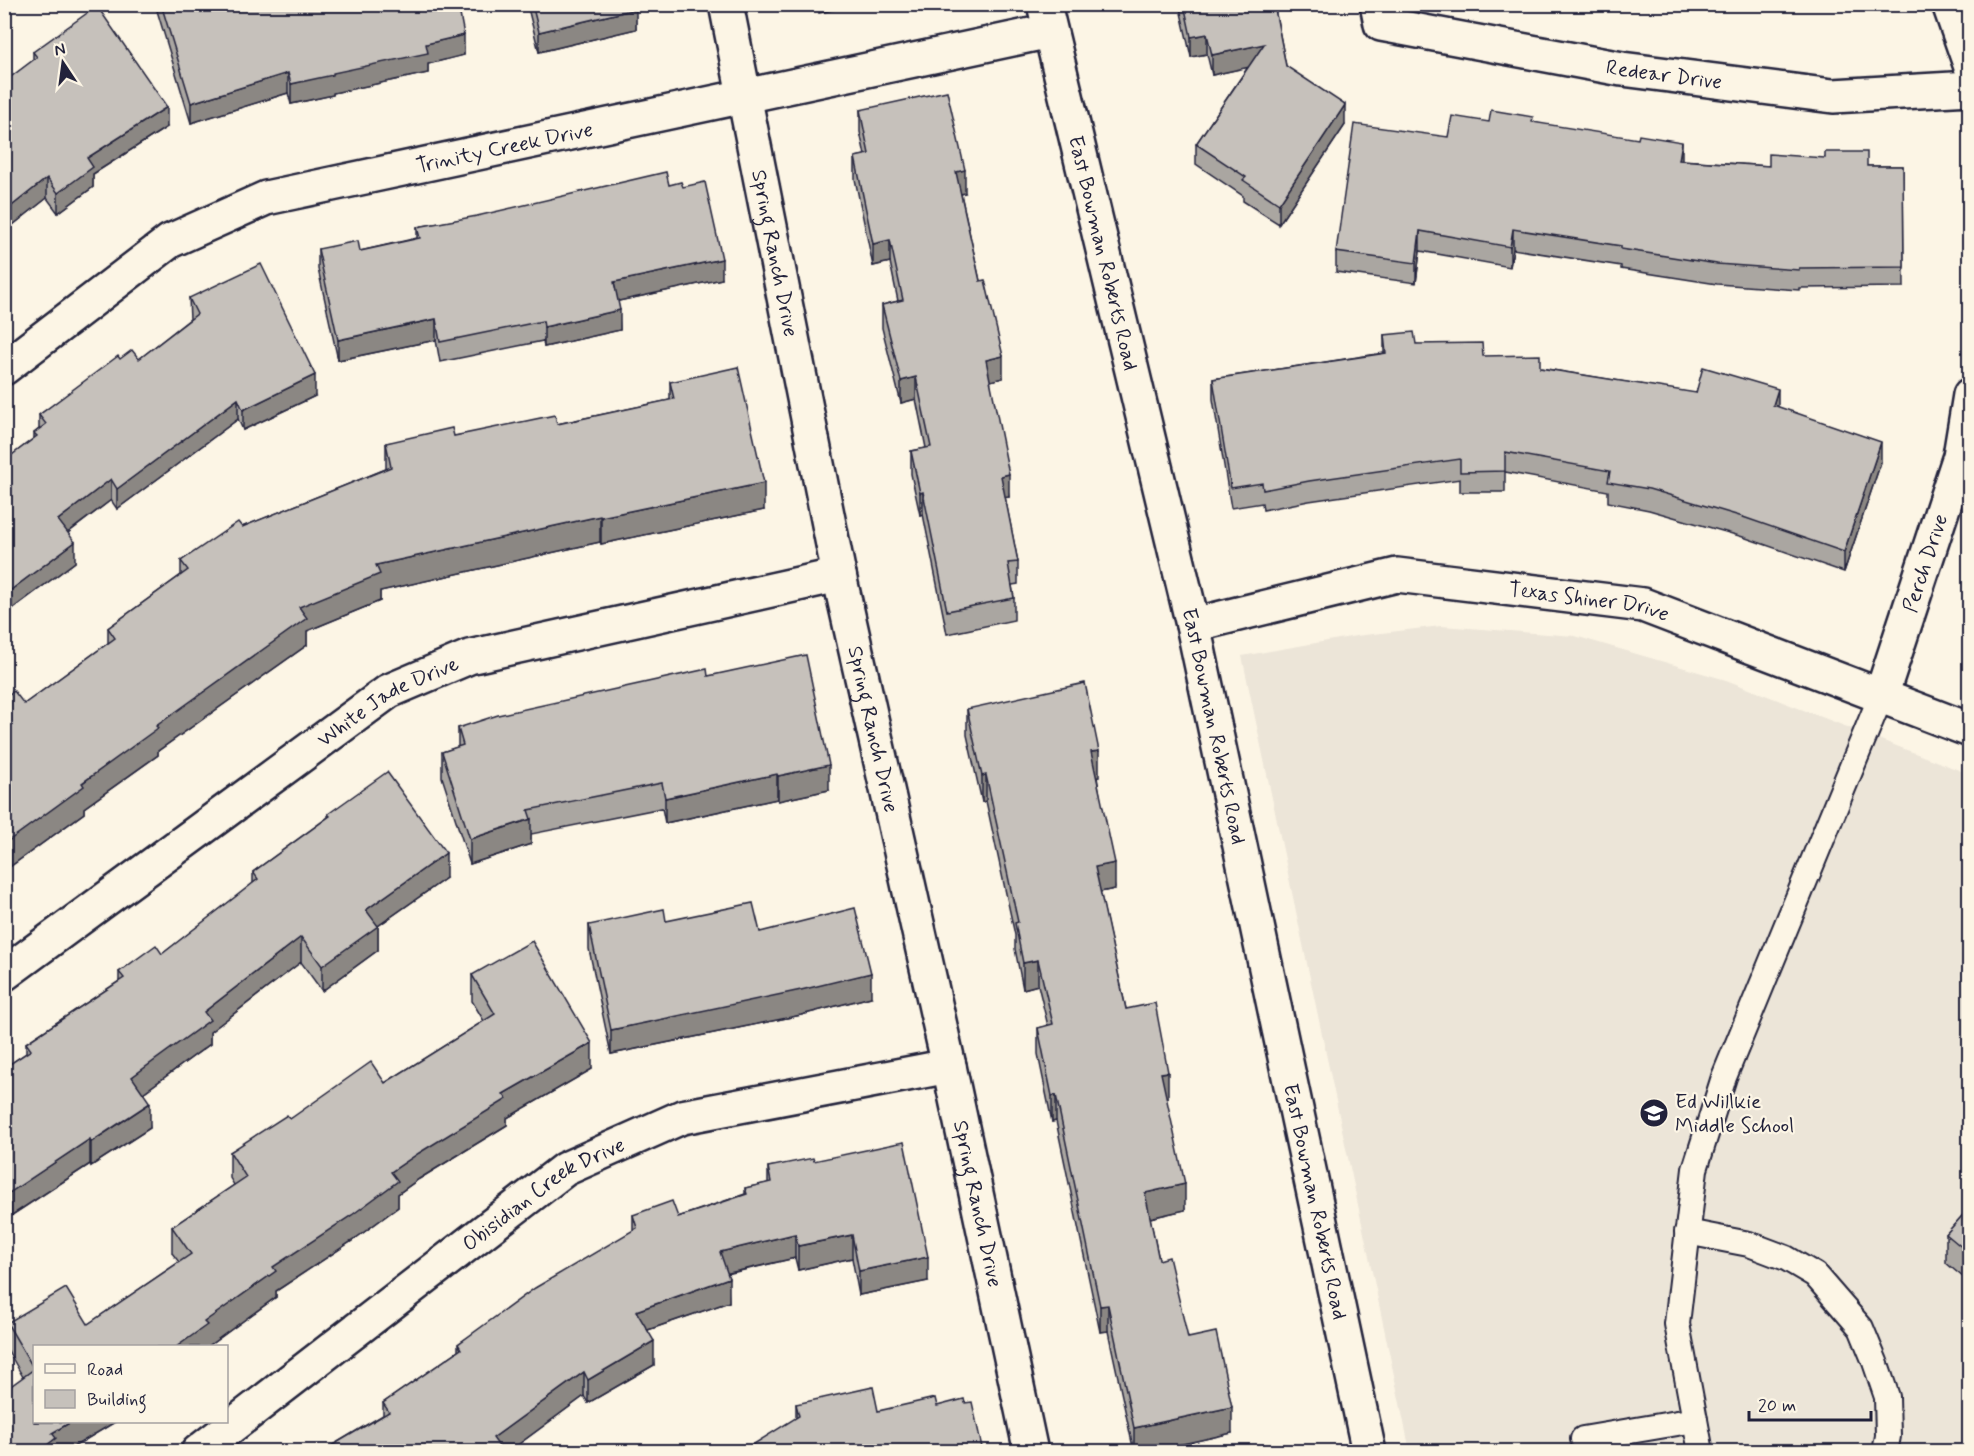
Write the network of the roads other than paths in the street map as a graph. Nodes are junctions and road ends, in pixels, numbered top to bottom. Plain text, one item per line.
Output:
1 (726, 4) edge
2 (1377, 4) edge
3 (1949, 4) edge
4 (1047, 18) edge
5 (1970, 64) edge
6 (1970, 88) edge
7 (745, 96) junction
8 (4, 368) edge
9 (1970, 395) edge
10 (839, 575) junction
11 (1193, 625) junction
12 (1881, 696) junction
13 (1970, 730) edge
14 (4, 974) edge
15 (949, 1066) junction
16 (1687, 1232) junction
17 (1695, 1420) junction
18 (1582, 1439) dead end
19 (198, 1452) edge
20 (1031, 1452) edge
21 (1369, 1452) edge
22 (1701, 1452) edge
23 (1885, 1452) edge

1 - 7 street, Spring Ranch Drive
2 - 6 street, Redear Drive
3 - 5 street
4 - 7 street, Trinity Creek Drive
4 - 11 street, East Bowman Roberts Road
7 - 8 street, Trinity Creek Drive
7 - 10 street, Spring Ranch Drive
9 - 12 street, Perch Drive
10 - 14 street, White Jade Drive
10 - 15 street, Spring Ranch Drive
11 - 12 street, Texas Shiner Drive
11 - 21 street, East Bowman Roberts Road
12 - 13 street, Texas Shiner Drive
12 - 16 lane
15 - 19 street, Obisidian Creek Drive
15 - 20 street, Spring Ranch Drive
16 - 17 lane
16 - 23 lane
17 - 18 lane
17 - 22 lane

